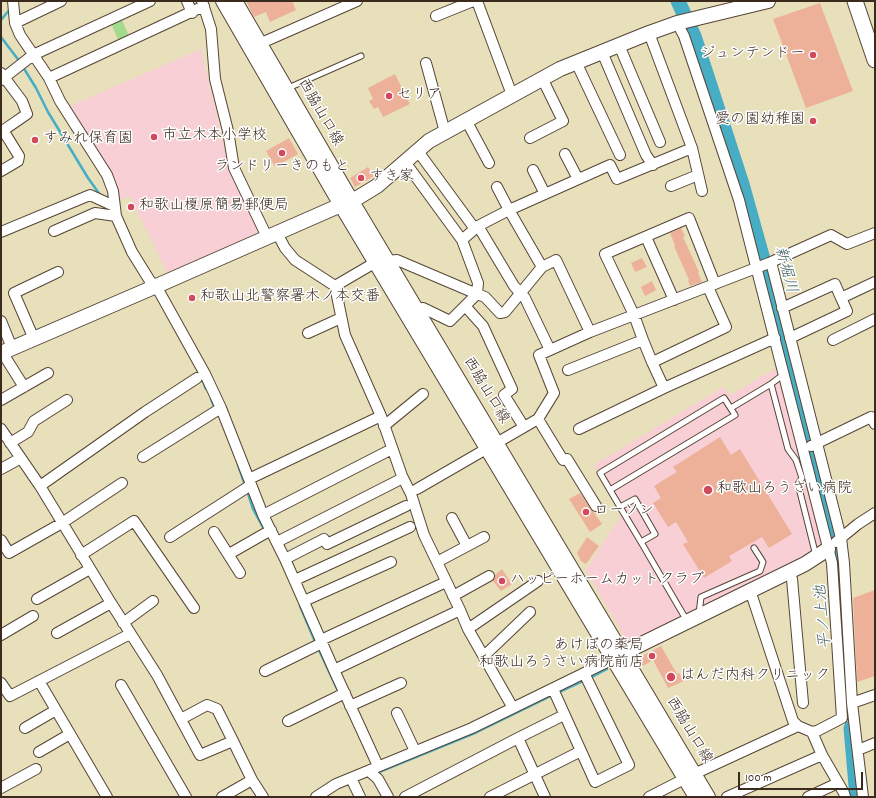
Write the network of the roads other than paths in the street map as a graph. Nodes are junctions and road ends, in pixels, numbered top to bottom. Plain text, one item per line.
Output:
1 (13, 1) edge
2 (61, 1) edge
3 (150, 1) edge
4 (187, 1) edge
5 (223, 1) edge
6 (235, 1) edge
7 (357, 1) edge
8 (473, 1) edge
9 (477, 1) edge
10 (768, 1) edge
11 (855, 1) edge
12 (203, 4) edge
13 (192, 13) junction
14 (436, 16) dead end
15 (683, 22) junction
16 (15, 23) junction
17 (649, 33) junction
18 (260, 44) junction
19 (619, 45) junction
20 (602, 52) junction
21 (33, 55) junction
22 (361, 56) dead end
23 (875, 60) edge
24 (576, 62) junction
25 (426, 63) dead end
26 (2, 77) edge
27 (49, 78) junction
28 (542, 78) junction
29 (286, 89) junction
30 (512, 95) junction
31 (466, 120) junction
32 (2, 131) edge
33 (445, 132) junction
34 (530, 138) dead end
35 (660, 142) dead end
36 (692, 148) junction
37 (417, 150) junction
38 (565, 154) dead end
39 (620, 156) dead end
40 (405, 162) junction
41 (489, 163) dead end
42 (653, 165) junction
43 (533, 170) dead end
44 (1, 171) edge
45 (698, 175) junction
46 (578, 179) junction
47 (670, 186) dead end
48 (497, 187) dead end
49 (702, 191) dead end
50 (545, 194) junction
51 (346, 203) junction
52 (508, 210) junction
53 (115, 211) junction
54 (476, 228) junction
55 (54, 231) dead end
56 (1, 232) edge
57 (875, 233) edge
58 (272, 235) junction
59 (646, 237) junction
60 (462, 240) junction
61 (382, 261) junction
62 (764, 265) junction
63 (542, 267) junction
64 (58, 272) dead end
65 (875, 282) edge
66 (711, 285) junction
67 (334, 286) junction
68 (153, 287) junction
69 (520, 293) junction
70 (477, 294) junction
71 (841, 298) junction
72 (674, 300) junction
73 (465, 306) junction
74 (782, 308) junction
75 (412, 312) junction
76 (634, 315) junction
77 (341, 318) junction
78 (875, 319) edge
79 (1, 321) edge
80 (590, 332) junction
81 (308, 333) dead end
82 (775, 338) junction
83 (790, 338) junction
84 (34, 339) junction
85 (643, 340) junction
86 (833, 340) dead end
87 (550, 350) junction
88 (5, 351) edge
89 (652, 362) junction
90 (568, 370) dead end
91 (48, 373) dead end
92 (784, 374) junction
93 (197, 378) dead end
94 (771, 384) junction
95 (24, 387) junction
96 (664, 388) junction
97 (423, 394) dead end
98 (1, 400) edge
99 (67, 400) dead end
100 (731, 408) junction
101 (218, 410) junction
102 (381, 416) junction
103 (538, 419) junction
104 (875, 424) edge
105 (384, 426) junction
106 (524, 427) junction
107 (1, 429) edge
108 (579, 429) dead end
109 (10, 443) junction
110 (816, 443) junction
111 (492, 446) junction
112 (392, 449) junction
113 (804, 449) junction
114 (143, 457) dead end
115 (21, 458) junction
116 (1, 469) edge
117 (399, 480) dead end
118 (122, 483) dead end
119 (248, 485) junction
120 (40, 486) junction
121 (417, 489) dead end
122 (610, 490) junction
123 (406, 506) dead end
124 (596, 506) dead end
125 (620, 507) junction
126 (875, 513) edge
127 (263, 515) junction
128 (452, 518) dead end
129 (62, 523) junction
130 (410, 527) dead end
131 (214, 532) dead end
132 (267, 533) junction
133 (170, 536) dead end
134 (484, 537) dead end
135 (841, 538) junction
136 (1, 540) edge
137 (277, 542) junction
138 (641, 542) junction
139 (467, 546) junction
140 (754, 548) dead end
141 (828, 548) junction
142 (81, 554) junction
143 (229, 554) junction
144 (816, 557) junction
145 (285, 558) junction
146 (391, 562) dead end
147 (437, 562) junction
148 (90, 569) junction
149 (788, 572) junction
150 (240, 573) dead end
151 (490, 576) dead end
152 (295, 580) junction
153 (538, 581) dead end
154 (446, 582) junction
155 (750, 590) junction
156 (453, 596) junction
157 (37, 599) dead end
158 (153, 601) dead end
159 (304, 601) junction
160 (110, 603) junction
161 (194, 608) dead end
162 (460, 610) junction
163 (530, 612) dead end
164 (33, 616) dead end
165 (693, 618) junction
166 (123, 623) junction
167 (468, 629) junction
168 (57, 633) dead end
169 (130, 634) junction
170 (1, 635) edge
171 (319, 644) junction
172 (484, 656) junction
173 (617, 656) junction
174 (334, 670) junction
175 (265, 672) dead end
176 (586, 678) junction
177 (39, 681) junction
178 (1, 683) edge
179 (401, 683) dead end
180 (121, 685) dead end
181 (555, 693) junction
182 (340, 695) junction
183 (875, 695) edge
184 (803, 703) dead end
185 (852, 703) junction
186 (350, 706) junction
187 (513, 708) junction
188 (56, 710) junction
189 (397, 713) dead end
190 (564, 714) junction
191 (181, 719) junction
192 (288, 721) dead end
193 (798, 726) junction
194 (25, 728) dead end
195 (812, 732) junction
196 (70, 734) junction
197 (518, 738) junction
198 (233, 740) junction
199 (875, 743) edge
200 (858, 750) junction
201 (415, 751) junction
202 (581, 751) junction
203 (39, 752) dead end
204 (822, 755) junction
205 (374, 768) junction
206 (36, 769) dead end
207 (534, 775) junction
208 (689, 776) junction
209 (351, 778) junction
210 (252, 780) junction
211 (838, 783) junction
212 (1, 788) edge
213 (107, 797) edge
214 (186, 797) edge
215 (222, 797) edge
216 (263, 797) edge
217 (316, 797) edge
218 (360, 797) edge
219 (388, 797) edge
220 (405, 797) edge
221 (490, 797) edge
222 (545, 797) edge
223 (649, 797) edge
224 (696, 797) edge
225 (708, 797) edge
226 (727, 797) edge
227 (808, 797) edge
228 (845, 797) edge
229 (864, 797) edge

1 - 16 street
2 - 16 street
3 - 21 street
4 - 13 street
5 - 51 street, 西脇山口線
6 - 18 street, 西脇山口線
7 - 18 street
8 - 14 street
9 - 30 street
10 - 15 street
11 - 23 main road
12 - 13 street
12 - 58 street
13 - 27 street
15 - 17 street
15 - 62 street
16 - 21 street
17 - 19 street
17 - 36 street
18 - 29 street, 西脇山口線
19 - 20 street
19 - 35 street
20 - 24 street
20 - 42 street
21 - 26 street
21 - 27 street
22 - 29 lane
24 - 28 street
24 - 39 street
25 - 33 street
26 - 32 street
27 - 53 street
28 - 30 street
28 - 34 street
29 - 51 street, 西脇山口線
30 - 31 street
31 - 33 street
31 - 41 street
32 - 44 street
33 - 37 street
36 - 42 street
36 - 45 street
37 - 40 street
37 - 54 street
38 - 46 street
40 - 51 street
40 - 60 street
42 - 46 street
43 - 50 street
45 - 47 street
45 - 49 street
46 - 50 street
48 - 52 street
50 - 52 street
51 - 58 street
51 - 61 street, 西脇山口線
52 - 54 street
52 - 63 street
53 - 55 street
53 - 56 street
53 - 68 street
54 - 60 street
54 - 69 street
57 - 62 street
58 - 67 street
58 - 68 street
59 - 66 street
59 - 72 street
59 - 76 street
60 - 70 street
61 - 67 street
61 - 70 street
61 - 75 street, 西脇山口線
62 - 66 street
62 - 74 street
62 - 82 street
63 - 69 street
63 - 80 street
64 - 84 street
65 - 71 street
66 - 72 street
66 - 89 street
67 - 77 street
68 - 84 street
68 - 101 street
69 - 70 street
69 - 87 street
70 - 73 street
71 - 74 street
71 - 83 street
72 - 76 street
73 - 75 street
73 - 106 street
74 - 83 street
75 - 111 street, 西脇山口線
76 - 80 street
76 - 85 street
77 - 81 street
77 - 102 street
78 - 86 street
79 - 88 street
80 - 87 street
82 - 92 street
82 - 96 street
83 - 110 street
84 - 88 street
85 - 89 street
85 - 90 street
87 - 103 street
88 - 95 street
89 - 96 street
91 - 95 street
92 - 94 lane
92 - 113 street
93 - 120 street
94 - 100 lane
94 - 144 lane
95 - 98 street
96 - 108 street
97 - 105 street
99 - 109 street
100 - 122 lane
100 - 122 lane
101 - 114 street
101 - 119 street
102 - 105 street
102 - 119 street
103 - 106 street
103 - 124 street
104 - 110 street
105 - 112 street
106 - 111 street
107 - 109 street
109 - 115 street
110 - 113 street
110 - 135 street
111 - 121 street
111 - 173 street, 西脇山口線
112 - 127 street
112 - 147 street
113 - 141 street
115 - 116 street
115 - 120 street
117 - 137 street
118 - 129 street
119 - 127 street
119 - 133 street
120 - 129 street
122 - 125 lane
123 - 145 street
125 - 138 lane
125 - 138 lane
126 - 135 street
127 - 132 street
128 - 139 street
129 - 136 street
129 - 142 street
130 - 152 street
131 - 143 street
132 - 137 street
132 - 143 street
134 - 139 street
135 - 141 street
135 - 185 street
137 - 145 street
138 - 165 lane
139 - 147 street
140 - 165 lane
141 - 144 street
141 - 195 street
142 - 148 street
142 - 161 street
143 - 150 street
144 - 149 street
145 - 152 street
146 - 159 street
147 - 154 street
148 - 157 street
148 - 160 street
149 - 155 street
149 - 184 street
151 - 156 street
152 - 159 street
153 - 167 street
154 - 156 street
154 - 171 street
155 - 165 street
155 - 193 street
156 - 162 street
158 - 166 street
159 - 171 street
160 - 166 street
160 - 168 street
162 - 167 street
162 - 174 street
163 - 172 street
164 - 170 street
165 - 173 street
166 - 169 street
167 - 172 street
169 - 177 street
169 - 191 street
171 - 174 street
171 - 175 street
172 - 187 street
173 - 176 street
173 - 208 street, 西脇山口線
174 - 182 street
176 - 181 street
176 - 202 street
177 - 178 street
177 - 188 street
179 - 186 street
180 - 214 street
181 - 187 street
181 - 190 street
182 - 186 street
182 - 192 street
183 - 185 street
185 - 200 street
186 - 205 street
187 - 201 street
188 - 194 street
188 - 196 street
189 - 201 street
190 - 197 street
190 - 202 street
191 - 198 street
191 - 198 street
193 - 195 street
193 - 208 street
195 - 204 street
196 - 203 street
196 - 213 street
197 - 207 street
197 - 220 street
198 - 210 street
199 - 200 street
200 - 229 street
201 - 205 street
202 - 207 street
204 - 211 street
204 - 226 street
205 - 209 street
205 - 219 street
206 - 212 street
207 - 221 street
207 - 222 street
208 - 223 street
208 - 224 street, 西脇山口線
208 - 225 street, 西脇山口線
209 - 217 street
209 - 218 street
210 - 215 street
210 - 216 street
211 - 227 street
211 - 228 street

